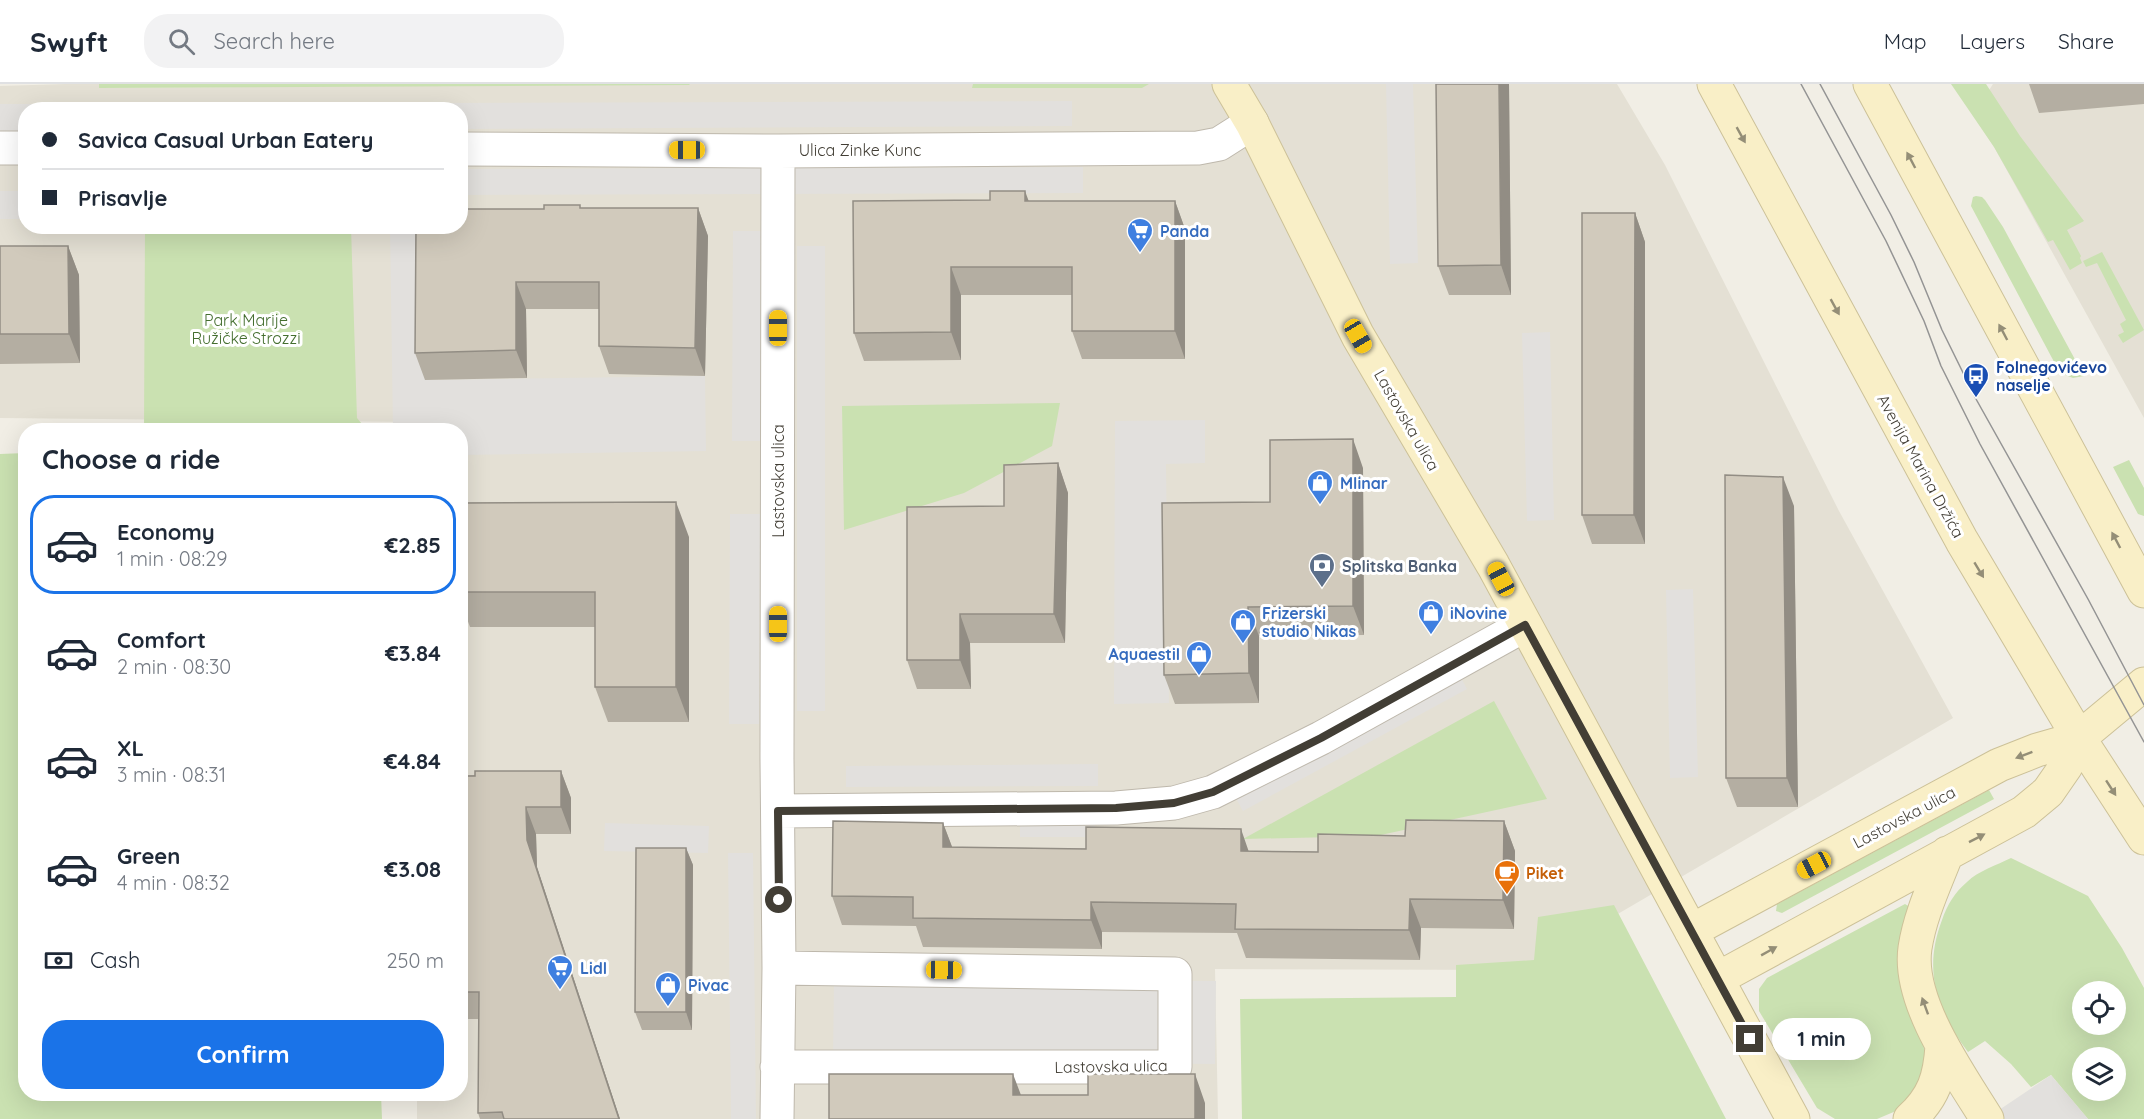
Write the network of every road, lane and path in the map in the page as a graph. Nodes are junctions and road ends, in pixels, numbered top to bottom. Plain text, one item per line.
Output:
1 (1229, 84) edge
2 (1714, 84) edge
3 (1870, 84) edge
4 (1252, 123) junction
5 (0, 148) edge
6 (18, 148) edge
7 (468, 149) edge
8 (778, 151) junction
9 (2144, 591) edge
10 (1525, 625) junction
11 (2144, 684) edge
12 (2079, 738) junction
13 (778, 811) junction
14 (2144, 838) edge
15 (1947, 853) junction
16 (1691, 931) junction
17 (780, 968) junction
18 (1717, 979) junction
19 (1942, 1046) junction
20 (777, 1067) junction
21 (777, 1119) edge
22 (1793, 1119) edge
23 (1910, 1119) edge
24 (1987, 1119) edge

1 - 4 street, Lastovska ulica
2 -> 12 street, Avenija Marina Držića
9 -> 3 street
4 - 8 street, Ulica Zinke Kunc
4 - 10 street, Lastovska ulica
5 - 6 street
7 - 8 street, Ulica Zinke Kunc
8 - 13 street, Lastovska ulica
10 - 13 street
10 - 16 street, Lastovska ulica
11 - 12 street, Lastovska ulica
12 -> 14 street, Avenija Marina Držića
15 -> 12 street, Lastovska ulica
12 -> 16 street, Lastovska ulica
13 - 17 street, Lastovska ulica
18 -> 15 street, Lastovska ulica
19 -> 15 street
16 - 18 street
17 - 20 street, Lastovska ulica
17 - 20 street, Lastovska ulica
18 - 22 street
19 - 23 street
19 - 24 street
20 - 21 street, Lastovska ulica

